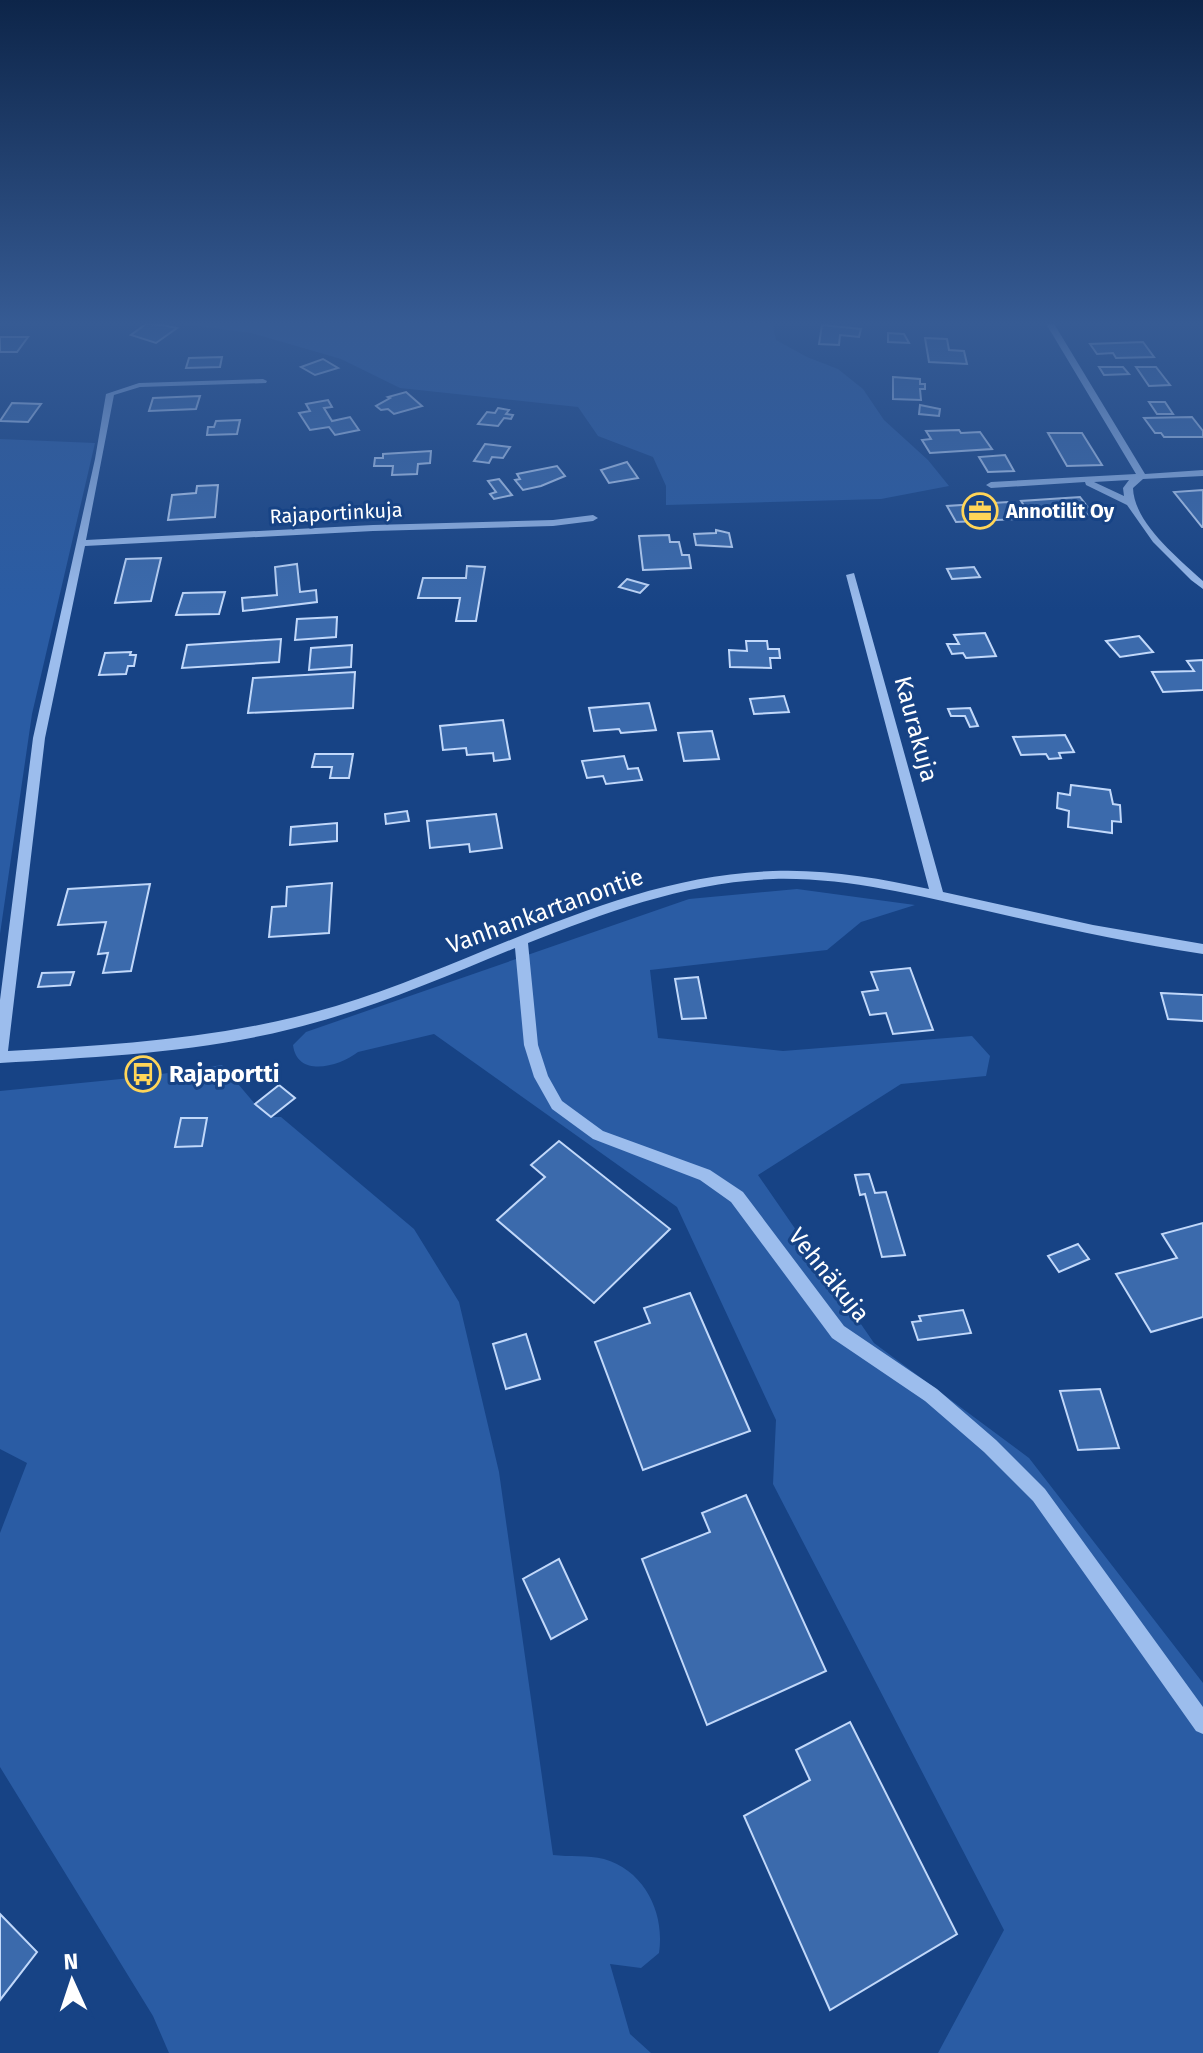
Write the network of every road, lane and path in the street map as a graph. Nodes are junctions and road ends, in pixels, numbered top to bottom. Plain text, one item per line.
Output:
1 (105, 418) edge
2 (1107, 418) edge
3 (1203, 473) edge
4 (1142, 476) junction
5 (1085, 481) junction
6 (991, 485) dead end
7 (1130, 503) junction
8 (593, 518) dead end
9 (80, 543) junction
10 (851, 575) dead end
11 (1203, 586) edge
12 (937, 895) junction
13 (521, 940) junction
14 (1203, 949) edge
15 (0, 1056) edge
16 (1203, 1724) edge

1 - 9 street
2 - 4 street
3 - 4 street
4 - 5 street
4 - 7 street
5 - 6 street
5 - 7 street
7 - 11 street
8 - 9 street, Rajaportinkuja
9 - 15 street
10 - 12 street, Kaurakuja
12 - 13 street, Vanhankartanontie
12 - 14 street, Vanhankartanontie
13 - 15 street, Vanhankartanontie
13 - 16 street, Vehnäkuja

